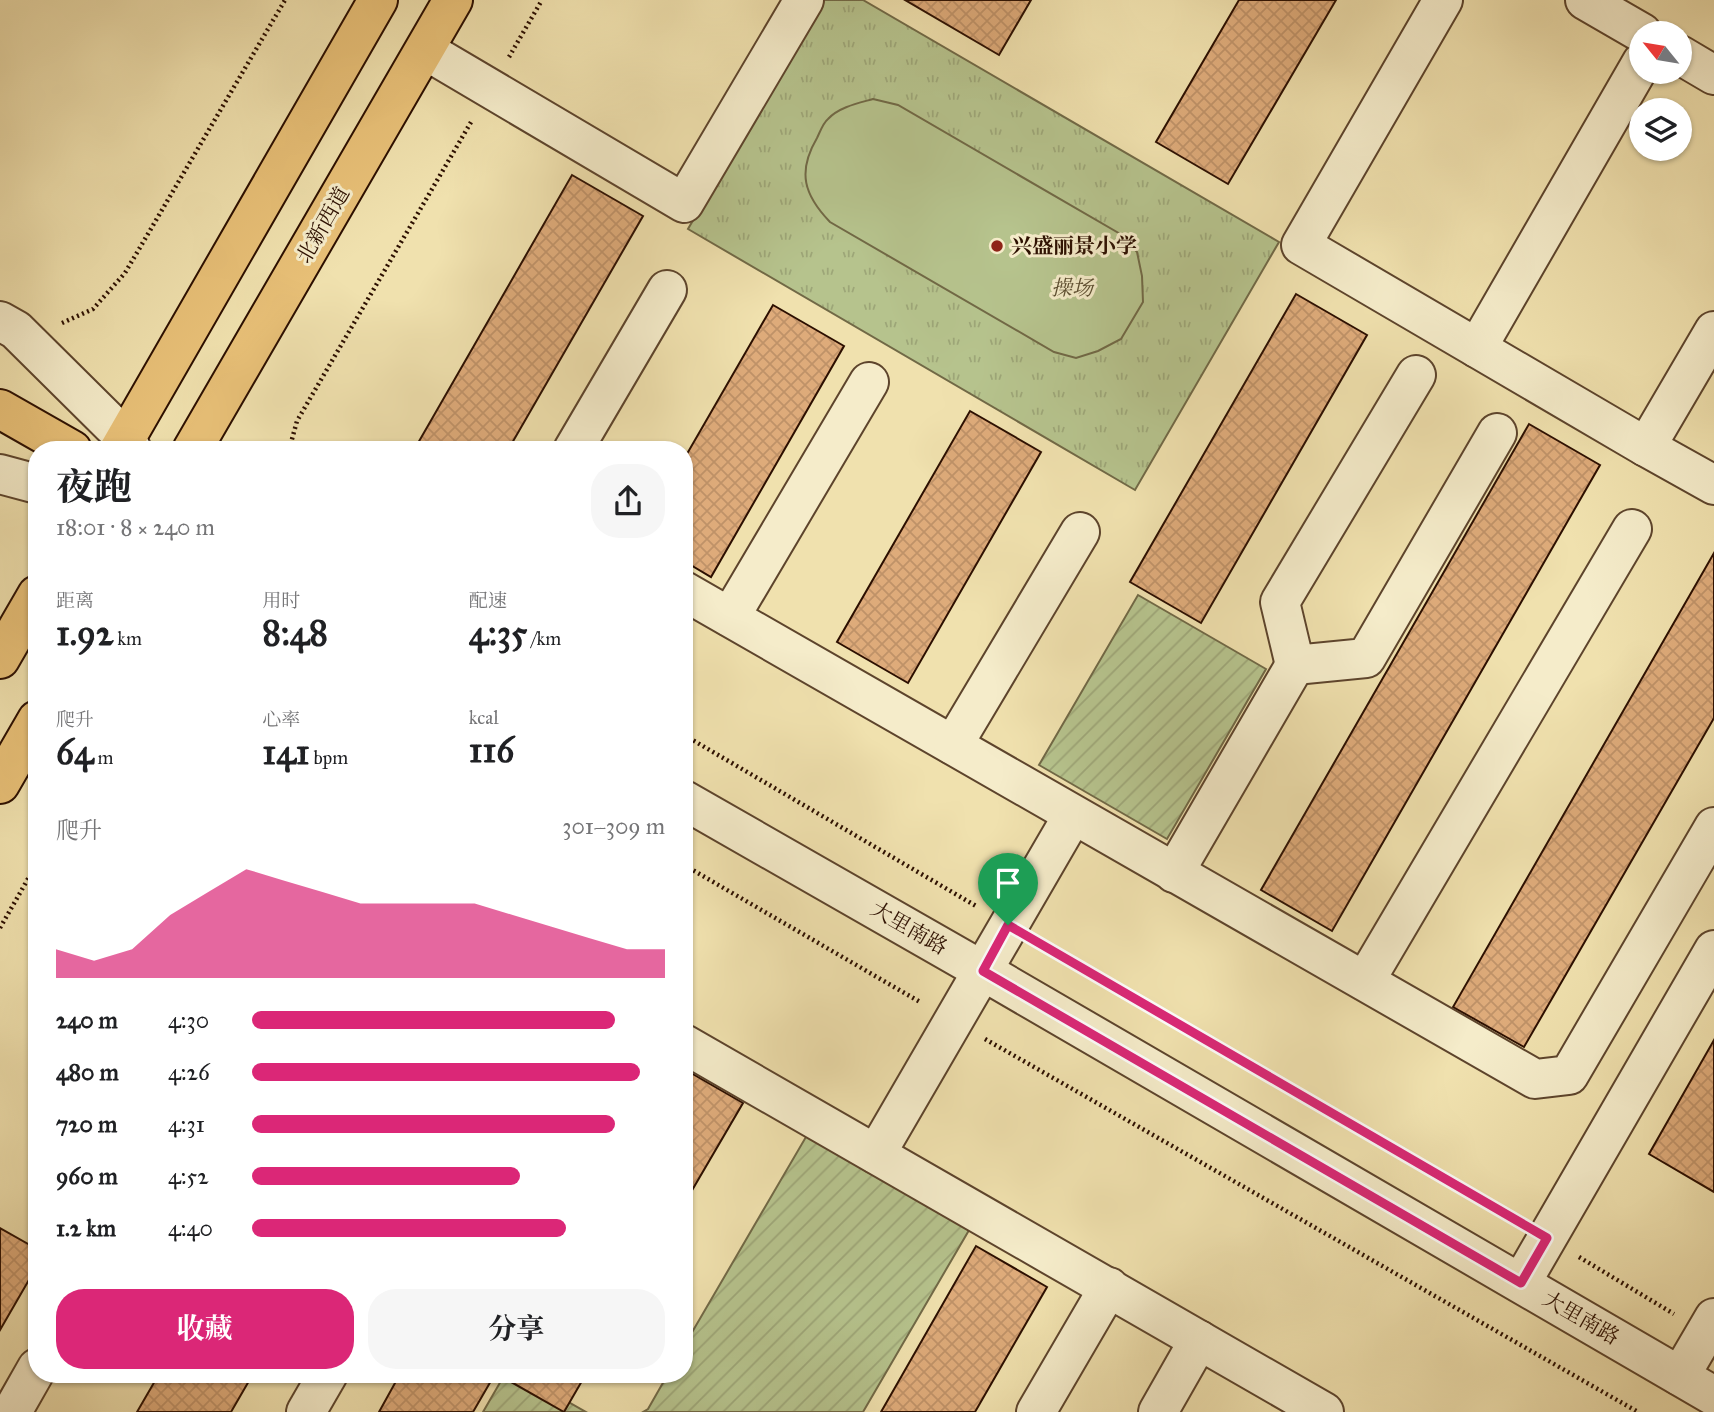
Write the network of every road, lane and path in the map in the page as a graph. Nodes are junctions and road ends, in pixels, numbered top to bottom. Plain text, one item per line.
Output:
1 (285, 0) edge
2 (378, 0) edge
3 (453, 0) edge
4 (541, 0) edge
5 (804, 0) edge
6 (1443, 0) edge
7 (1585, 0) edge
8 (1629, 25) edge
9 (425, 50) junction
10 (1692, 62) edge
11 (1714, 75) edge
12 (1629, 84) edge
13 (491, 89) junction
14 (667, 290) dead end
15 (8, 325) edge
16 (1714, 331) edge
17 (1477, 348) junction
18 (1416, 375) dead end
19 (869, 383) dead end
20 (0, 409) edge
21 (1497, 433) dead end
22 (56, 441) edge
23 (120, 441) edge
24 (128, 441) edge
25 (197, 441) edge
26 (291, 441) edge
27 (578, 441) edge
28 (1646, 447) junction
29 (0, 474) edge
30 (28, 482) edge
31 (1714, 485) edge
32 (1632, 529) dead end
33 (1080, 532) dead end
34 (693, 596) edge
35 (28, 611) edge
36 (730, 617) junction
37 (0, 659) edge
38 (1295, 665) junction
39 (28, 736) edge
40 (693, 740) edge
41 (953, 745) junction
42 (0, 785) edge
43 (693, 805) edge
44 (1073, 815) junction
45 (1714, 827) edge
46 (693, 870) edge
47 (1174, 873) junction
48 (28, 879) edge
49 (1008, 925) junction
50 (0, 928) edge
51 (1714, 950) edge
52 (983, 971) junction
53 (1364, 981) junction
54 (954, 1021) junction
55 (693, 1049) edge
56 (876, 1154) junction
57 (1547, 1238) junction
58 (1521, 1283) junction
59 (1109, 1287) junction
60 (1710, 1325) edge
61 (1199, 1340) junction
62 (1680, 1376) junction
63 (28, 1383) edge
64 (323, 1383) edge
65 (1714, 1396) edge
66 (12, 1412) edge
67 (306, 1412) edge
68 (1036, 1412) edge
69 (1158, 1412) edge
70 (1324, 1412) edge
71 (1638, 1412) edge

1 - 15 path
2 - 24 main road
3 - 9 main road, 北新西道
4 - 13 path
5 - 13 street
6 - 17 street
7 - 8 street
9 - 13 street
9 - 25 main road, 北新西道
10 - 11 street
12 - 17 street
13 - 26 path
14 - 27 street
15 - 23 street
16 - 28 street
17 - 28 street
18 - 38 street
19 - 36 street
20 - 22 main road
21 - 38 street
28 - 31 street
29 - 30 street
32 - 53 street
33 - 41 street
34 - 36 street
35 - 37 main road
36 - 41 street
38 - 47 street
39 - 42 main road
40 - 49 path
41 - 44 street
43 - 52 street, 大里南路
44 - 47 street
44 - 49 street
45 - 53 street
46 - 54 path
47 - 53 street
48 - 50 path
49 - 52 street
49 - 57 path
51 - 57 street
52 - 54 street
52 - 58 street, 大里南路
54 - 56 street
54 - 71 path
55 - 56 street
56 - 59 street
57 - 58 street
57 - 60 path
58 - 62 street, 大里南路
59 - 61 street
59 - 68 street
60 - 62 street
61 - 69 street
61 - 70 street
62 - 65 street, 大里南路
63 - 66 street
64 - 67 street

